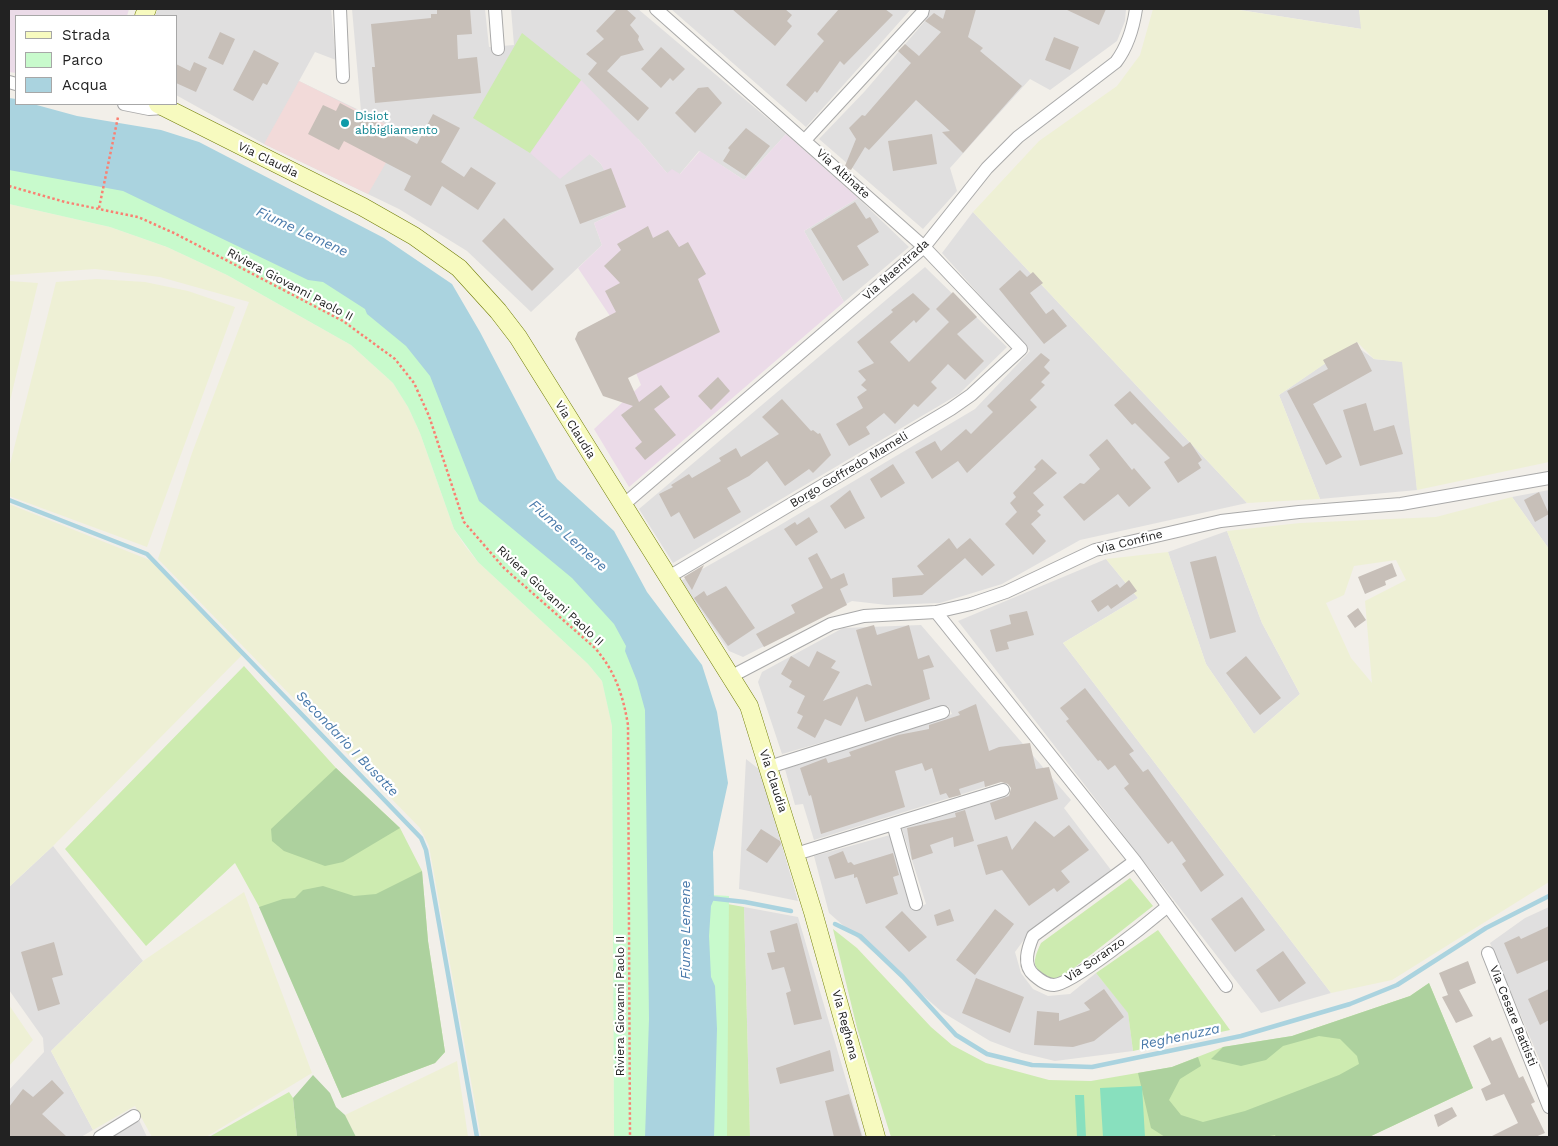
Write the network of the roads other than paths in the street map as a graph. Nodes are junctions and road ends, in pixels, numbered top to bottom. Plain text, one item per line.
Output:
1 (340, 9) edge
2 (495, 9) edge
3 (656, 9) edge
4 (923, 9) edge
5 (1136, 9) edge
6 (498, 49) dead end
7 (343, 77) dead end
8 (161, 106) edge
9 (122, 109) edge
10 (805, 140) junction
11 (924, 247) junction
12 (1021, 349) joint
13 (1549, 478) edge
14 (622, 506) junction
15 (668, 578) junction
16 (936, 612) junction
17 (732, 676) junction
18 (943, 712) dead end
19 (769, 767) junction
20 (1003, 790) dead end
21 (893, 824) junction
22 (796, 854) junction
23 (1135, 861) junction
24 (916, 904) dead end
25 (1168, 906) junction
26 (814, 912) joint
27 (1488, 953) dead end
28 (1226, 986) dead end
29 (1549, 1107) edge
30 (134, 1116) dead end
31 (100, 1137) edge
32 (876, 1137) edge

1 - 7 street
2 - 6 street
3 - 10 street, Via Altinate
4 - 10 street
5 - 11 street, Via Maentrada
8 - 9 street
8 - 14 street, Via Claudia
10 - 11 street, Via Altinate
11 - 12 street, Via Altinate
11 - 14 street, Via Maentrada
12 - 15 street, Borgo Goffredo Mameli
13 - 16 street, Via Confine
14 - 15 street, Via Claudia
15 - 17 street, Via Claudia
16 - 17 street, Via Confine
16 - 23 street
17 - 19 street, Via Claudia
18 - 19 street
19 - 22 street, Via Claudia
20 - 21 street
21 - 22 street
21 - 24 street
22 - 26 street, Via Claudia
23 - 25 street
23 - 25 street, Via Soranzo
25 - 28 street
26 - 32 street, Via Reghena
27 - 29 street, Via Cesare Battisti
30 - 31 street

